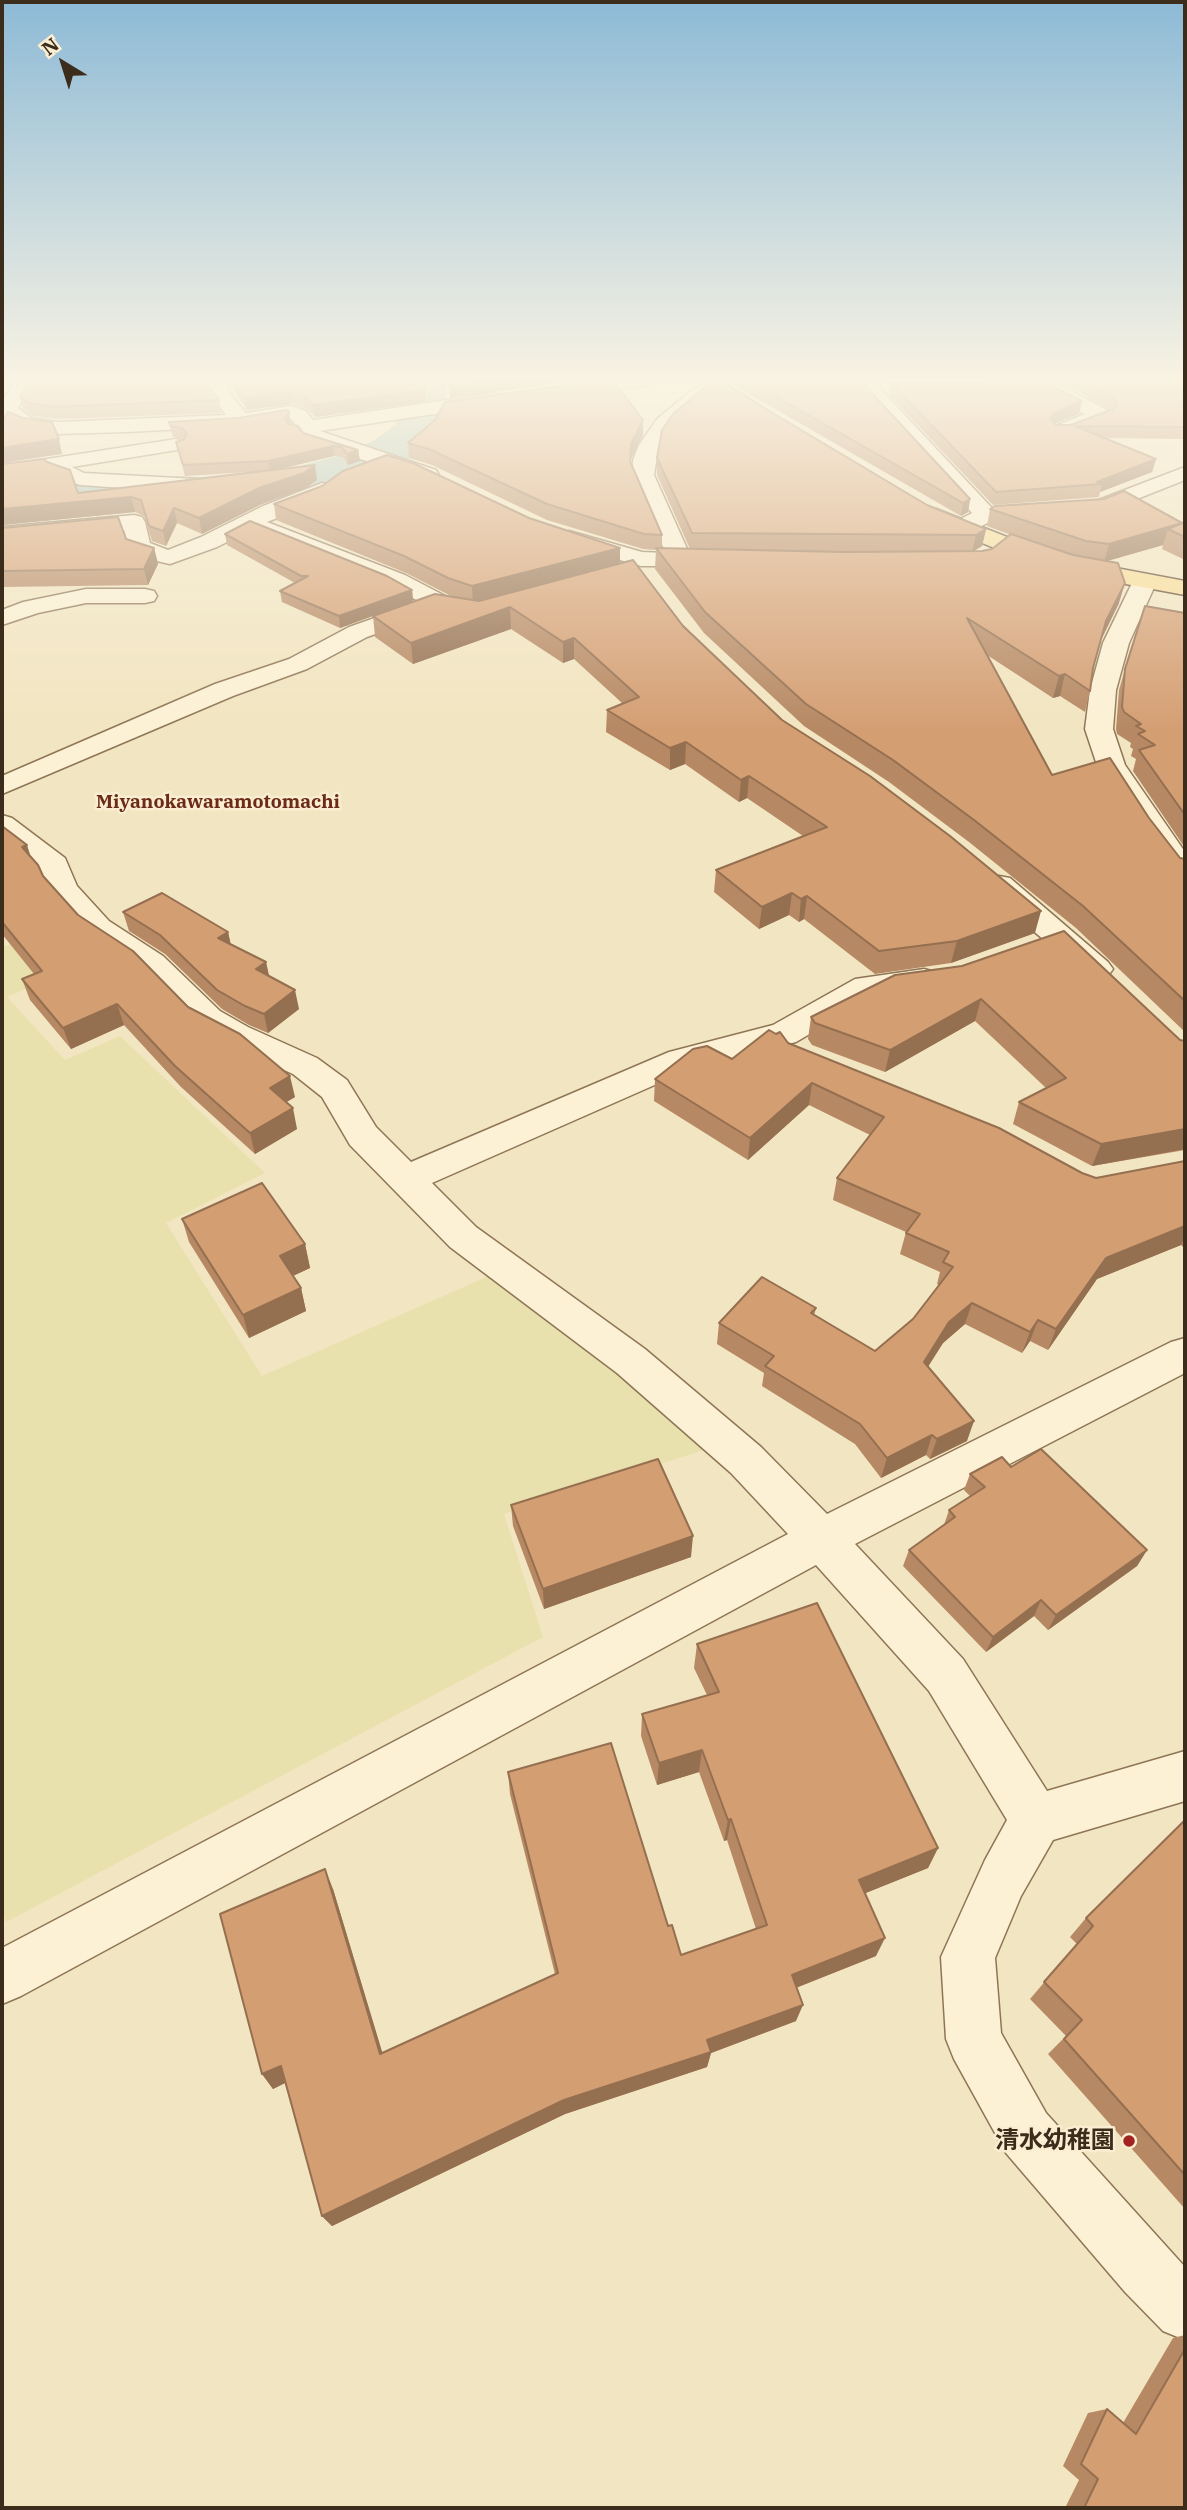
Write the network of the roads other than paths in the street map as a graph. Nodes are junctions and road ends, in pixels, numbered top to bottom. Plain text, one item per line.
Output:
1 (312, 496) edge
2 (650, 496) edge
3 (969, 496) edge
4 (1127, 496) edge
5 (923, 509) edge
6 (986, 515) junction
7 (251, 521) junction
8 (961, 528) junction
9 (549, 531) edge
10 (2, 534) edge
11 (681, 560) junction
12 (737, 561) edge
13 (1145, 581) junction
14 (1185, 588) edge
15 (145, 596) dead end
16 (2, 618) edge
17 (2, 786) edge
18 (2, 824) edge
19 (979, 867) edge
20 (1185, 872) edge
21 (1063, 937) junction
22 (1027, 950) edge
23 (956, 976) edge
24 (1114, 985) edge
25 (784, 1034) junction
26 (810, 1060) edge
27 (405, 1179) junction
28 (1185, 1354) edge
29 (822, 1539) junction
30 (1185, 1776) edge
31 (1036, 1820) junction
32 (2, 1977) edge
33 (1185, 2309) edge

1 - 7 street
2 - 11 street
3 - 6 street
4 - 6 street
5 - 8 main road
6 - 8 street
7 - 10 street
7 - 17 street
8 - 13 main road
9 - 11 street
11 - 12 street
13 - 14 main road
13 - 20 street
15 - 16 street
18 - 27 street
19 - 21 street
21 - 22 street
21 - 24 street
23 - 25 street
25 - 26 street
25 - 27 street
27 - 29 street
28 - 29 street
29 - 31 street
29 - 32 street
30 - 31 street
31 - 33 street

